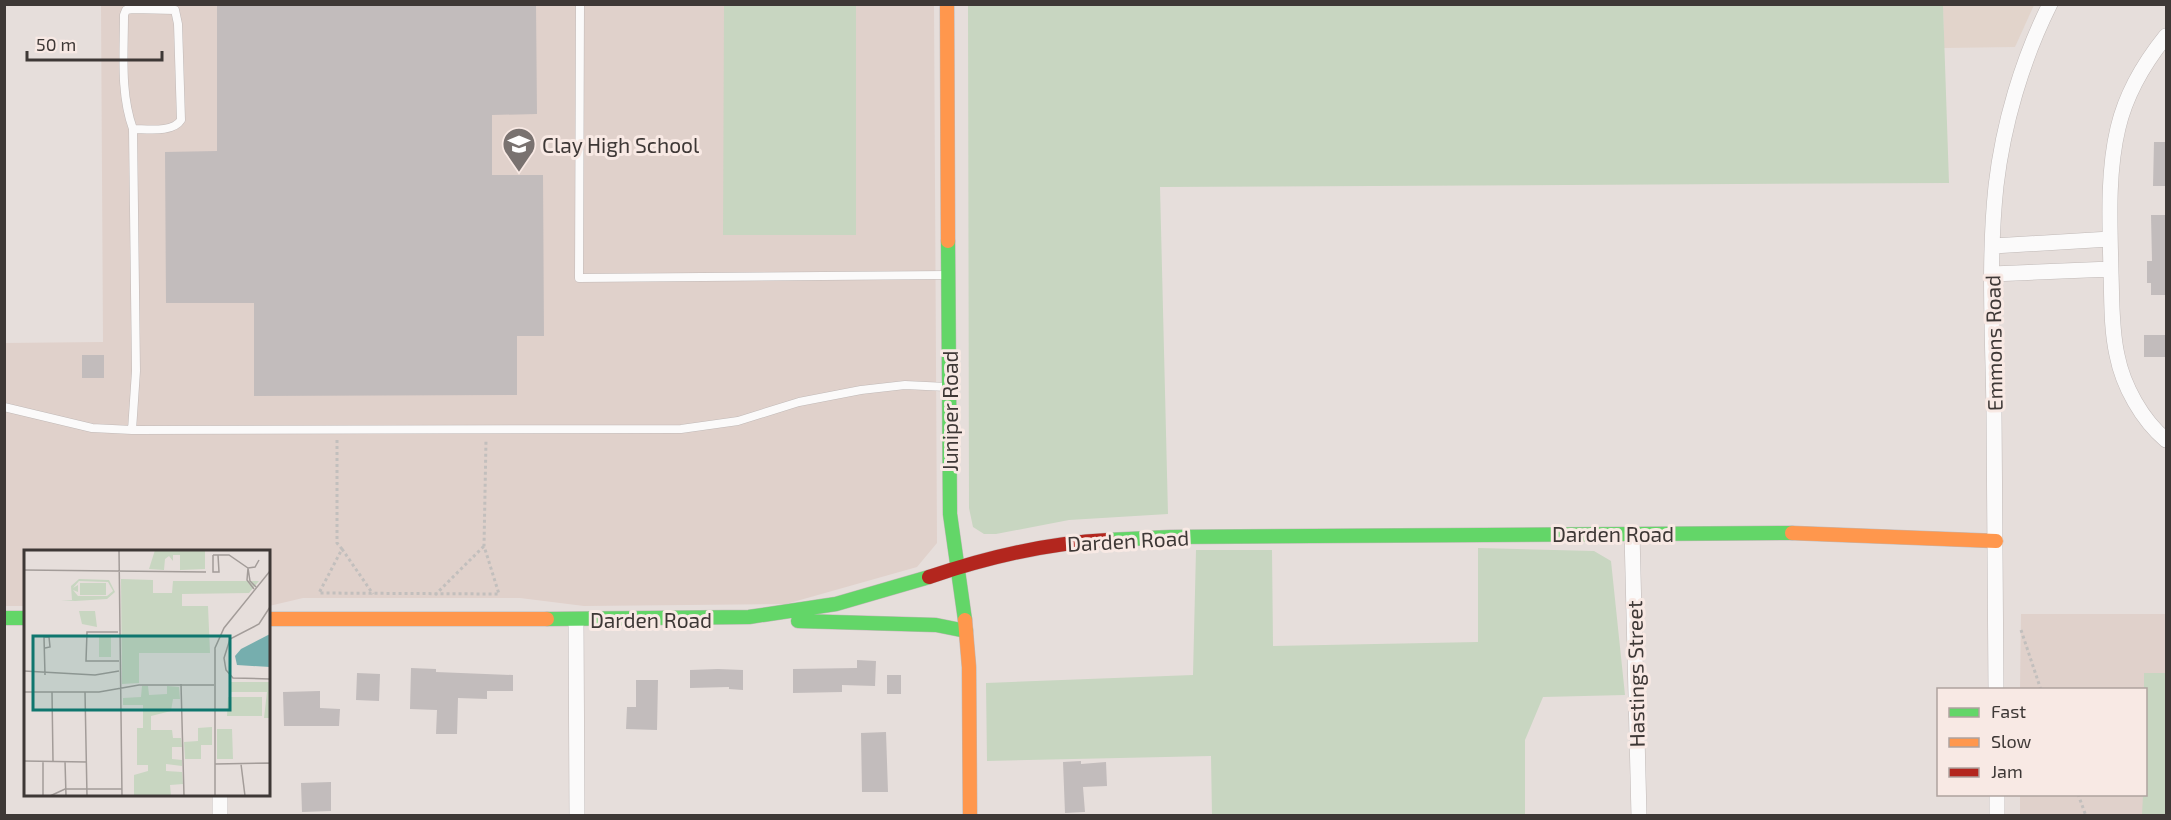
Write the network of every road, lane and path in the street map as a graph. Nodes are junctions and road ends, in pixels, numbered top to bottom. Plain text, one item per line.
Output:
1 (580, 4) edge
2 (947, 4) edge
3 (2050, 4) edge
4 (2166, 36) edge
5 (133, 129) junction
6 (2110, 239) junction
7 (1993, 246) junction
8 (2111, 269) junction
9 (1992, 274) junction
10 (948, 275) junction
11 (949, 387) junction
12 (4, 407) edge
13 (337, 429) junction
14 (486, 429) junction
15 (132, 430) junction
16 (2166, 440) edge
17 (1632, 533) junction
18 (1996, 541) junction
19 (484, 546) junction
20 (342, 549) junction
21 (957, 569) junction
22 (373, 594) junction
23 (435, 595) dead end
24 (4, 618) edge
25 (24, 618) edge
26 (270, 618) edge
27 (731, 619) junction
28 (576, 620) junction
29 (2021, 630) dead end
30 (966, 631) junction
31 (1996, 688) edge
32 (2040, 688) edge
33 (220, 796) edge
34 (1997, 796) edge
35 (2078, 796) edge
36 (220, 816) edge
37 (577, 816) edge
38 (970, 816) edge
39 (1639, 816) edge
40 (1997, 816) edge
41 (2086, 816) edge

1 - 10 lane
2 - 10 street, Juniper Road
3 - 7 street, Emmons Road
4 - 6 street
5 - 5 lane
5 - 15 lane
6 - 7 street
6 - 8 street
7 - 9 street, Emmons Road
8 - 9 street
8 - 16 street
9 - 18 street, Emmons Road
10 - 11 street, Juniper Road
11 - 14 lane
11 - 21 street, Juniper Road
12 - 15 lane
13 - 14 lane
13 - 15 lane
13 - 20 path
14 - 19 path
17 - 18 street, Darden Road
17 - 21 street, Darden Road
17 - 39 street, Hastings Street
18 - 31 street, Emmons Road
19 - 22 path
19 - 23 path
20 - 22 path
20 - 22 path
21 - 27 street, Darden Road
21 - 30 street, Juniper Road
24 - 25 street
26 - 28 street, Darden Road
27 - 28 street, Darden Road
27 - 30 street
28 - 37 street
29 - 32 path
30 - 38 street, Juniper Road
33 - 36 street
34 - 40 street
35 - 41 path

